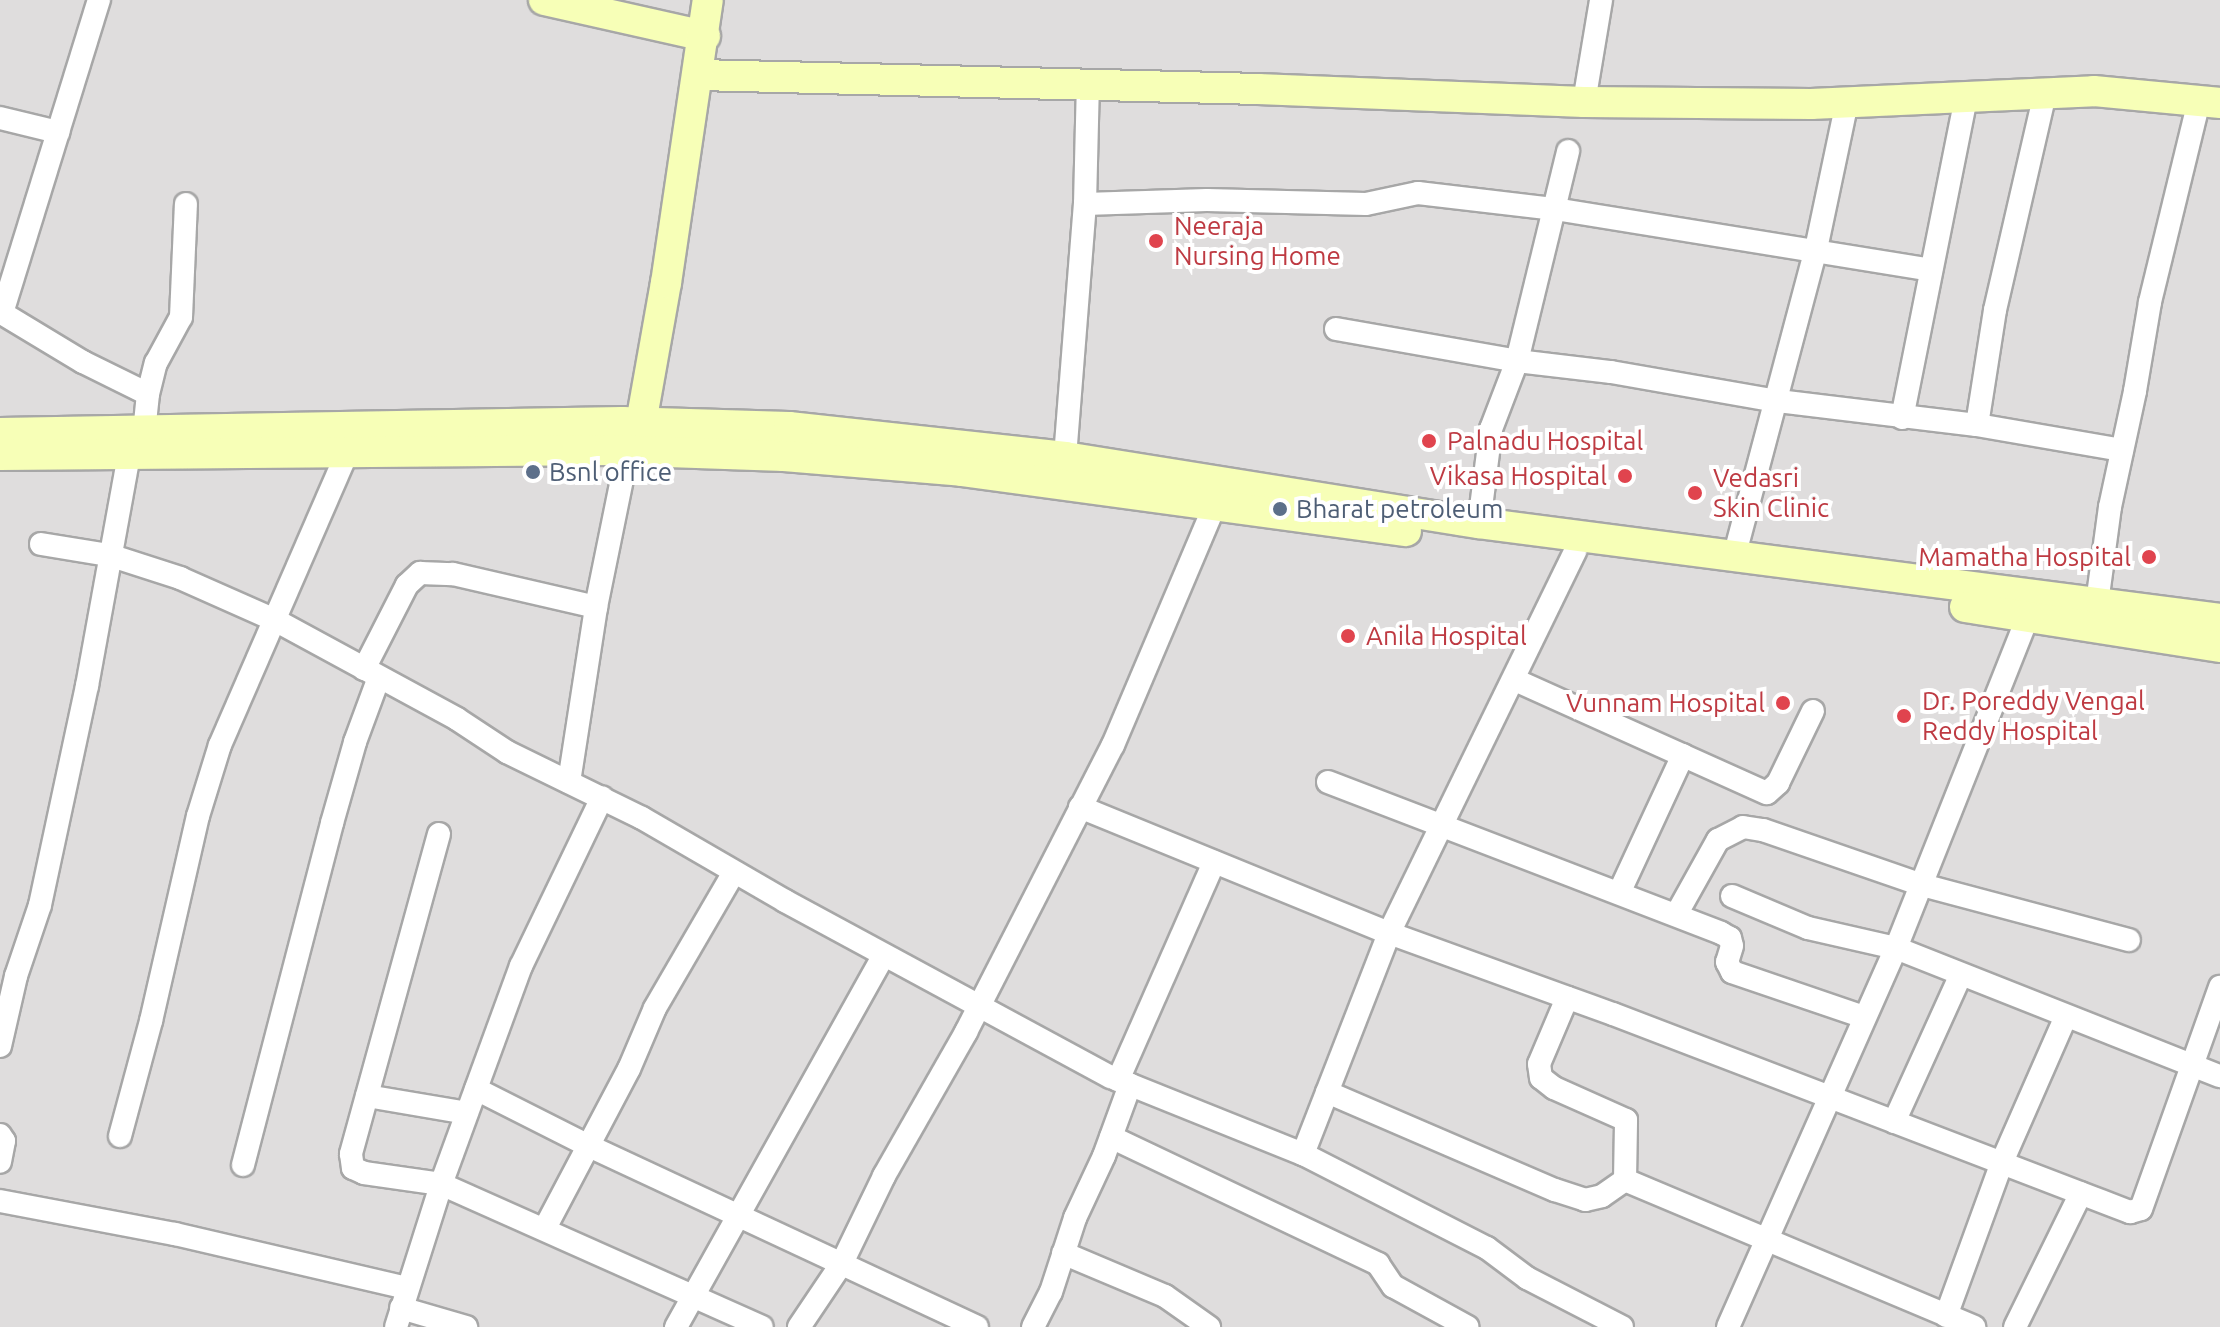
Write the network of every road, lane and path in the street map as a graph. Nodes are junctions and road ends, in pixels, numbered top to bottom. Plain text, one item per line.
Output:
1 (99, 0) edge
2 (544, 0) edge
3 (708, 0) edge
4 (1601, 0) edge
5 (705, 36) junction
6 (699, 75) junction
7 (1088, 84) junction
8 (2045, 93) junction
9 (1966, 97) junction
10 (1584, 102) junction
11 (1847, 102) junction
12 (2210, 102) edge
13 (0, 118) edge
14 (58, 132) junction
15 (1568, 151) dead end
16 (186, 204) dead end
17 (1085, 204) junction
18 (1555, 209) junction
19 (1816, 249) junction
20 (1931, 270) junction
21 (1, 313) edge
22 (1336, 329) dead end
23 (1517, 361) junction
24 (148, 394) junction
25 (1778, 401) junction
26 (1902, 418) junction
27 (641, 423) junction
28 (1977, 425) junction
29 (0, 433) edge
30 (136, 443) junction
31 (348, 450) junction
32 (619, 450) junction
33 (2122, 450) junction
34 (0, 455) edge
35 (1065, 457) junction
36 (1215, 505) junction
37 (1479, 523) junction
38 (41, 544) dead end
39 (1575, 551) junction
40 (109, 555) junction
41 (1734, 557) junction
42 (2097, 603) junction
43 (596, 607) junction
44 (2028, 617) junction
45 (2220, 619) edge
46 (275, 620) junction
47 (2220, 647) edge
48 (371, 673) junction
49 (1515, 680) junction
50 (1813, 711) dead end
51 (1683, 755) junction
52 (569, 782) junction
53 (1328, 782) dead end
54 (602, 798) junction
55 (1080, 807) junction
56 (1441, 824) junction
57 (439, 834) dead end
58 (1214, 862) junction
59 (734, 872) junction
60 (1922, 885) junction
61 (1619, 893) junction
62 (1732, 896) dead end
63 (1676, 915) junction
64 (1389, 933) junction
65 (2129, 940) dead end
66 (1896, 948) junction
67 (884, 955) junction
68 (1961, 974) junction
69 (2220, 987) edge
70 (1567, 998) junction
71 (980, 1007) junction
72 (2066, 1016) junction
73 (1864, 1017) junction
74 (0, 1046) edge
75 (2194, 1066) junction
76 (2220, 1076) edge
77 (1124, 1082) junction
78 (476, 1089) junction
79 (1327, 1092) junction
80 (367, 1096) junction
81 (1828, 1096) junction
82 (467, 1113) junction
83 (1894, 1122) junction
84 (0, 1135) edge
85 (120, 1136) dead end
86 (1111, 1137) junction
87 (589, 1146) junction
88 (1303, 1154) junction
89 (0, 1162) edge
90 (2002, 1162) junction
91 (243, 1165) dead end
92 (1625, 1180) junction
93 (441, 1184) junction
94 (2081, 1193) junction
95 (0, 1201) edge
96 (740, 1216) junction
97 (545, 1228) junction
98 (1764, 1241) junction
99 (1063, 1253) junction
100 (842, 1263) junction
101 (694, 1297) junction
102 (401, 1308) edge
103 (1946, 1316) junction
104 (466, 1327) edge
105 (676, 1327) edge
106 (762, 1327) edge
107 (799, 1327) edge
108 (977, 1327) edge
109 (1034, 1327) edge
110 (1209, 1327) edge
111 (1468, 1327) edge
112 (1622, 1327) edge
113 (1728, 1327) edge
114 (1974, 1327) edge
115 (2015, 1327) edge

1 - 14 street
2 - 5 main road
3 - 5 main road
4 - 10 street
5 - 6 main road
6 - 7 main road
6 - 27 main road
7 - 10 main road
7 - 17 street
8 - 9 main road
8 - 12 main road
8 - 28 street
9 - 11 main road
9 - 20 street
10 - 11 main road
11 - 19 street
12 - 33 street
13 - 14 street
14 - 21 street
15 - 18 street
16 - 24 street
17 - 18 street
17 - 35 street
18 - 19 street
18 - 23 street
19 - 20 street
19 - 25 street
20 - 26 street
21 - 24 street
22 - 23 street
23 - 25 street
23 - 37 street
24 - 30 street
25 - 26 street
25 - 41 street
26 - 28 street
27 - 30 main road
27 - 35 main road
28 - 33 street
29 - 30 main road
30 - 31 main road
30 - 34 main road
30 - 40 street
31 - 32 main road
31 - 46 street
32 - 36 main road
32 - 43 street
33 - 42 street
35 - 37 main road
36 - 39 main road
36 - 55 street
37 - 41 main road
38 - 40 street
39 - 44 main road
39 - 49 street
40 - 46 street
40 - 74 street
41 - 42 main road
42 - 45 main road
43 - 48 street
43 - 52 street
44 - 47 main road
44 - 60 street
46 - 48 street
46 - 85 street
48 - 52 street
48 - 91 street
49 - 51 street
49 - 56 street
50 - 51 street
51 - 61 street
52 - 54 street
53 - 56 street
54 - 59 street
54 - 78 street
55 - 58 street
55 - 71 street
56 - 61 street
56 - 64 street
57 - 80 street
58 - 64 street
58 - 77 street
59 - 67 street
59 - 87 street
60 - 63 street
60 - 65 street
60 - 66 street
61 - 63 street
62 - 66 street
63 - 73 street
64 - 70 street
64 - 79 street
66 - 68 street
66 - 73 street
67 - 71 street
67 - 96 street
68 - 72 street
68 - 83 street
69 - 75 street
70 - 81 street
70 - 92 street
71 - 77 street
71 - 100 street
72 - 75 street
72 - 90 street
73 - 81 street
75 - 76 street
75 - 94 street
77 - 86 street
77 - 88 street
78 - 82 street
78 - 87 street
79 - 88 street
79 - 92 street
80 - 82 street
80 - 93 street
81 - 83 street
81 - 98 street
82 - 93 street
83 - 90 street
84 - 89 street
86 - 99 street
86 - 111 street
87 - 96 street
87 - 97 street
88 - 112 street
90 - 94 street
90 - 103 street
92 - 98 street
93 - 97 street
93 - 102 street
94 - 115 street
95 - 102 street
96 - 100 street
96 - 101 street
97 - 101 street
98 - 103 street
98 - 113 street
99 - 109 street
99 - 110 street
100 - 107 street
100 - 108 street
101 - 105 street
101 - 106 street
102 - 104 street
103 - 114 street

